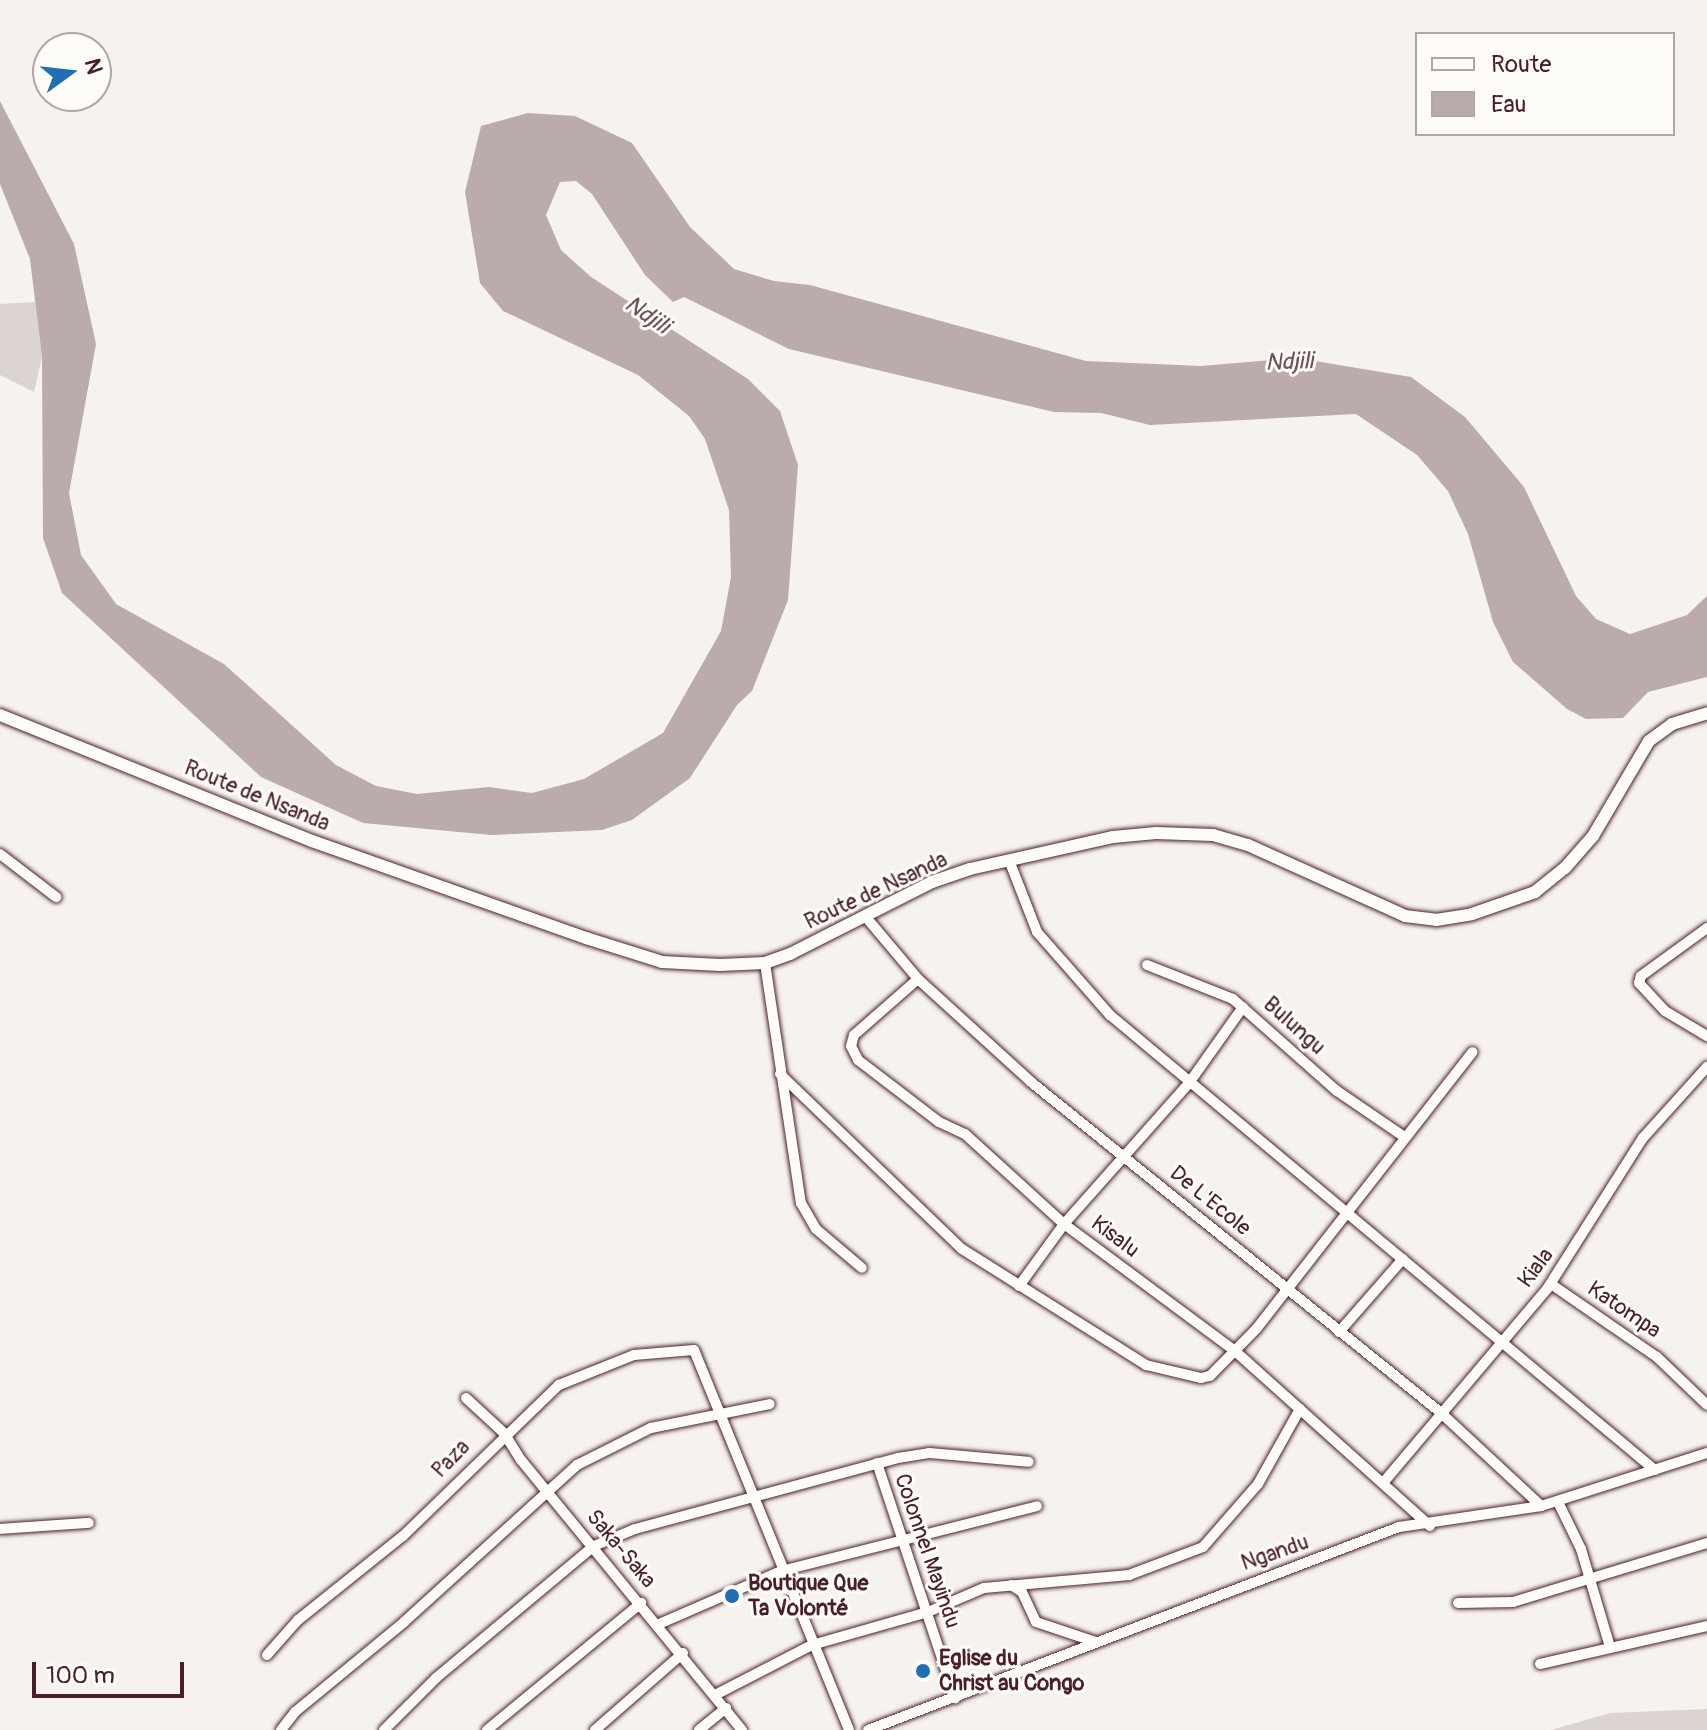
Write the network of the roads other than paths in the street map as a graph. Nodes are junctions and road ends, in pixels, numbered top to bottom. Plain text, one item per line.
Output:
1 (1707, 713) edge
2 (0, 715) edge
3 (3, 858) edge
4 (1009, 860) junction
5 (56, 897) dead end
6 (865, 916) junction
7 (1707, 928) edge
8 (765, 963) junction
9 (1147, 965) dead end
10 (918, 979) junction
11 (1243, 1007) junction
12 (1707, 1036) edge
13 (1473, 1052) dead end
14 (1707, 1067) edge
15 (780, 1074) junction
16 (1189, 1083) junction
17 (1403, 1136) junction
18 (1124, 1158) junction
19 (1345, 1209) junction
20 (1064, 1224) junction
21 (1403, 1259) junction
22 (862, 1268) dead end
23 (1551, 1284) junction
24 (1019, 1286) junction
25 (1285, 1289) junction
26 (1339, 1332) junction
27 (1501, 1340) junction
28 (1235, 1351) junction
29 (466, 1398) dead end
30 (770, 1404) dead end
31 (1707, 1405) edge
32 (1300, 1409) junction
33 (1440, 1412) junction
34 (719, 1415) junction
35 (504, 1433) junction
36 (1707, 1453) edge
37 (1029, 1462) dead end
38 (877, 1463) junction
39 (1655, 1470) junction
40 (1383, 1483) junction
41 (544, 1490) junction
42 (754, 1499) junction
43 (1558, 1502) junction
44 (1037, 1506) dead end
45 (1541, 1506) junction
46 (89, 1523) dead end
47 (1430, 1526) junction
48 (0, 1529) edge
49 (899, 1539) junction
50 (1707, 1543) edge
51 (594, 1546) junction
52 (781, 1571) junction
53 (1590, 1580) junction
54 (1011, 1585) junction
55 (641, 1603) junction
56 (1458, 1603) dead end
57 (928, 1612) junction
58 (659, 1624) junction
59 (1707, 1626) edge
60 (1098, 1642) junction
61 (812, 1645) junction
62 (1610, 1647) junction
63 (683, 1653) junction
64 (267, 1655) dead end
65 (1540, 1664) dead end
66 (715, 1695) junction
67 (955, 1698) junction
68 (726, 1708) junction
69 (872, 1729) edge
70 (281, 1730) edge
71 (384, 1730) edge
72 (487, 1730) edge
73 (595, 1730) edge
74 (699, 1730) edge
75 (742, 1730) edge
76 (849, 1730) edge

1 - 4 street, Route de Nsanda
2 - 8 street, Route de Nsanda
3 - 5 street
4 - 6 street, Route de Nsanda
4 - 16 street
6 - 8 street, Route de Nsanda
6 - 10 street, De L'Ecole
7 - 12 street
8 - 15 street
9 - 11 street, Bulungu
10 - 18 street, De L'Ecole
10 - 20 street, Kisalu
11 - 16 street
11 - 17 street, Bulungu
13 - 17 street
14 - 23 street, Kiala
15 - 22 street
15 - 24 street
16 - 18 street
16 - 19 street
17 - 19 street
18 - 20 street
18 - 25 street, De L'Ecole
19 - 21 street
19 - 25 street
20 - 24 street
20 - 28 street, Kisalu
21 - 26 street
21 - 27 street
23 - 27 street, Kiala
23 - 31 street, Katompa
24 - 28 street
25 - 26 street, De L'Ecole
25 - 28 street
26 - 33 street, De L'Ecole
27 - 33 street, Kiala
27 - 39 street
28 - 32 street, Kisalu
29 - 35 street, Saka-Saka
30 - 34 street
32 - 40 street, Kisalu
32 - 54 street
33 - 40 street, Kiala
33 - 45 street, De L'Ecole
34 - 35 street, Paza
34 - 41 street
34 - 42 street
35 - 41 street, Saka-Saka
35 - 64 street, Paza
36 - 39 street, Ngandu
37 - 38 street
38 - 42 street
38 - 49 street, Colonnel Mayindu
39 - 43 street, Ngandu
40 - 47 street, Kisalu
41 - 51 street, Saka-Saka
41 - 70 street
42 - 51 street
42 - 52 street
43 - 45 street, Ngandu
43 - 53 street
44 - 49 street
45 - 47 street, Ngandu
46 - 48 street
47 - 60 street, Ngandu
49 - 52 street
49 - 57 street, Colonnel Mayindu
50 - 53 street
51 - 55 street, Saka-Saka
51 - 71 street
52 - 58 street
52 - 61 street
53 - 56 street
53 - 62 street
54 - 57 street
54 - 60 street
55 - 58 street, Saka-Saka
55 - 72 street
57 - 61 street
57 - 67 street, Colonnel Mayindu
58 - 63 street, Saka-Saka
59 - 62 street
60 - 67 street, Ngandu
61 - 66 street
61 - 76 street
62 - 65 street
63 - 66 street, Saka-Saka
63 - 73 street
66 - 68 street, Saka-Saka
67 - 69 street, Ngandu
68 - 74 street
68 - 75 street, Saka-Saka

